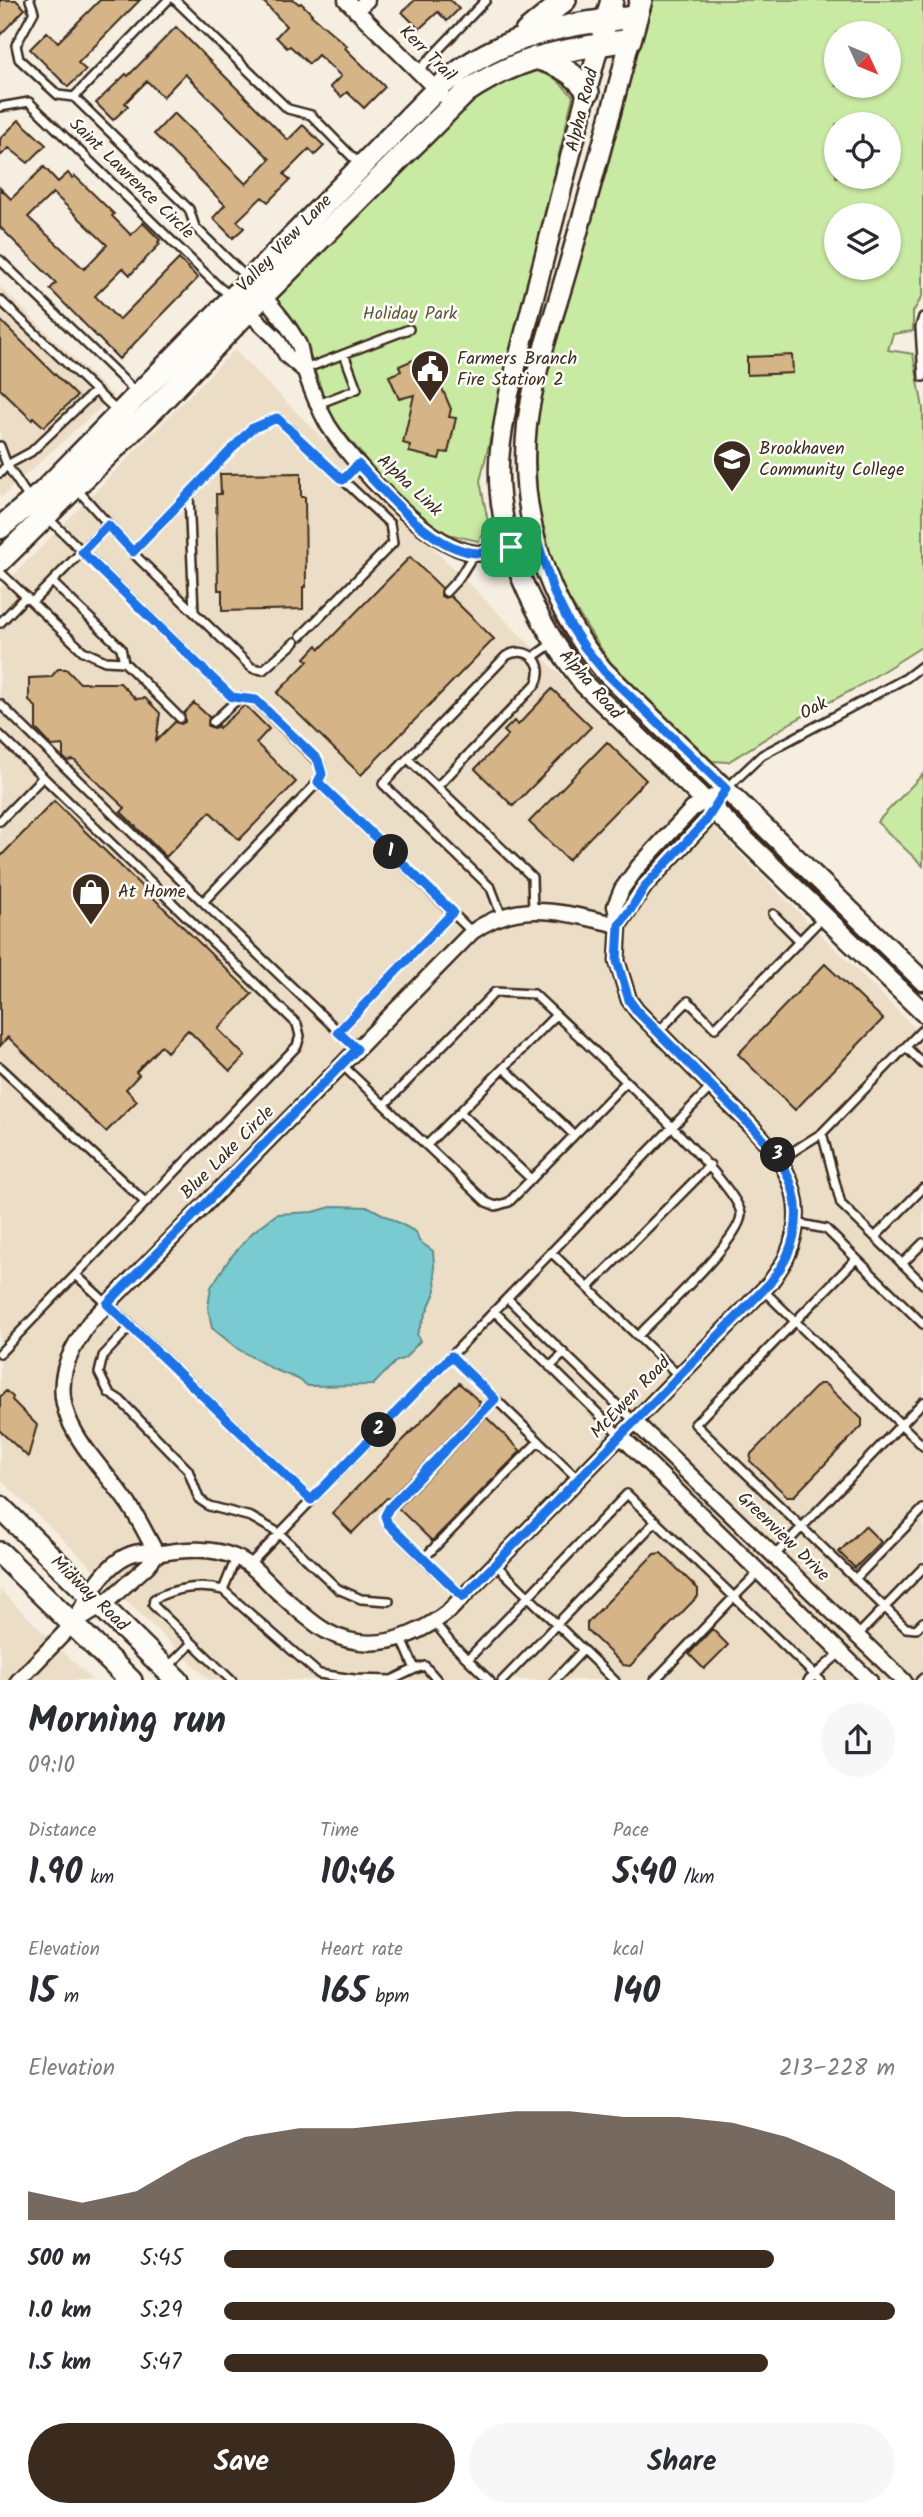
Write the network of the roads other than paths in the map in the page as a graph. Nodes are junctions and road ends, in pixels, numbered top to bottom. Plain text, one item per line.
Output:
1 (30, 0) edge
2 (168, 0) edge
3 (175, 0) edge
4 (486, 0) edge
5 (565, 0) edge
6 (356, 4) edge
7 (639, 8) edge
8 (609, 10) edge
9 (630, 40) junction
10 (511, 43) junction
11 (599, 44) junction
12 (535, 58) junction
13 (418, 71) junction
14 (437, 89) junction
15 (588, 92) junction
16 (74, 97) junction
17 (451, 106) junction
18 (0, 107) edge
19 (360, 166) junction
20 (0, 260) edge
21 (256, 288) junction
22 (0, 300) edge
23 (240, 304) junction
24 (923, 317) edge
25 (409, 329) dead end
26 (344, 354) junction
27 (304, 370) junction
28 (923, 377) edge
29 (95, 391) junction
30 (138, 394) junction
31 (318, 404) junction
32 (119, 414) junction
33 (0, 446) edge
34 (358, 464) junction
35 (7, 465) junction
36 (0, 473) edge
37 (343, 480) junction
38 (76, 488) junction
39 (189, 495) junction
40 (39, 510) junction
41 (108, 525) junction
42 (0, 528) edge
43 (537, 540) junction
44 (511, 547) junction
45 (82, 552) junction
46 (133, 552) junction
47 (474, 553) junction
48 (0, 561) edge
49 (0, 572) edge
50 (52, 582) junction
51 (446, 592) dead end
52 (29, 599) junction
53 (194, 612) junction
54 (0, 623) edge
55 (554, 642) junction
56 (533, 657) junction
57 (124, 662) junction
58 (923, 665) edge
59 (237, 699) junction
60 (0, 704) edge
61 (178, 716) dead end
62 (214, 722) dead end
63 (0, 735) edge
64 (408, 759) junction
65 (43, 777) junction
66 (318, 782) junction
67 (437, 787) junction
68 (726, 789) junction
69 (710, 804) junction
70 (0, 821) edge
71 (202, 902) junction
72 (533, 911) junction
73 (453, 912) junction
74 (773, 914) dead end
75 (824, 916) junction
76 (502, 917) junction
77 (619, 925) junction
78 (472, 932) junction
79 (800, 941) junction
80 (923, 981) edge
81 (923, 1012) edge
82 (556, 1015) junction
83 (923, 1029) edge
84 (338, 1032) junction
85 (658, 1032) junction
86 (906, 1047) junction
87 (357, 1049) junction
88 (923, 1064) edge
89 (342, 1065) junction
90 (0, 1067) edge
91 (504, 1068) junction
92 (626, 1083) junction
93 (711, 1086) junction
94 (384, 1105) junction
95 (460, 1112) junction
96 (672, 1127) junction
97 (822, 1133) junction
98 (574, 1135) junction
99 (427, 1145) junction
100 (781, 1159) junction
101 (710, 1165) junction
102 (531, 1179) junction
103 (923, 1188) edge
104 (145, 1202) junction
105 (796, 1223) junction
106 (875, 1237) junction
107 (923, 1243) edge
108 (551, 1252) junction
109 (856, 1259) junction
110 (902, 1264) junction
111 (76, 1275) junction
112 (923, 1284) edge
113 (588, 1287) junction
114 (763, 1290) junction
115 (507, 1298) junction
116 (107, 1304) junction
117 (494, 1311) junction
118 (795, 1321) junction
119 (923, 1324) edge
120 (131, 1326) junction
121 (638, 1336) junction
122 (0, 1353) edge
123 (564, 1353) junction
124 (451, 1356) junction
125 (550, 1367) junction
126 (679, 1376) junction
127 (495, 1399) junction
128 (923, 1402) edge
129 (635, 1422) junction
130 (901, 1424) junction
131 (621, 1436) junction
132 (538, 1441) junction
133 (923, 1446) edge
134 (578, 1479) junction
135 (311, 1500) junction
136 (0, 1507) edge
137 (923, 1509) edge
138 (656, 1521) junction
139 (802, 1528) junction
140 (279, 1533) junction
141 (0, 1553) edge
142 (157, 1554) junction
143 (774, 1556) junction
144 (423, 1559) junction
145 (242, 1561) junction
146 (495, 1564) junction
147 (923, 1568) edge
148 (759, 1572) junction
149 (855, 1579) junction
150 (223, 1590) junction
151 (528, 1596) junction
152 (463, 1597) junction
153 (734, 1597) junction
154 (96, 1601) junction
155 (389, 1601) dead end
156 (884, 1608) junction
157 (434, 1622) junction
158 (923, 1622) edge
159 (73, 1624) junction
160 (557, 1624) junction
161 (857, 1636) junction
162 (402, 1639) junction
163 (192, 1643) junction
164 (583, 1650) junction
165 (841, 1652) junction
166 (468, 1659) junction
167 (415, 1669) junction
168 (814, 1674) junction
169 (172, 1675) edge
170 (316, 1677) edge
171 (19, 1680) edge
172 (130, 1680) edge
173 (231, 1680) edge
174 (437, 1680) edge
175 (489, 1680) edge
176 (503, 1680) edge
177 (555, 1680) edge
178 (614, 1680) edge
179 (655, 1680) edge
180 (808, 1680) edge
181 (820, 1680) edge
182 (869, 1680) edge
183 (903, 1680) edge

1 - 16 lane
2 - 16 lane
3 - 19 lane
4 - 13 lane
5 - 10 main road
6 - 13 street, Kerr Trail
7 - 8 main road, Valley View Lane
7 - 9 main road, Valley View Lane
8 - 10 main road, Valley View Lane
8 - 11 main road
9 - 11 main road, Valley View Lane
9 - 43 street, Alpha Road
10 - 14 main road, Valley View Lane
11 - 12 main road, Valley View Lane
11 - 15 street, Alpha Road
12 - 15 main road
12 - 17 main road, Valley View Lane
13 - 14 street, Kerr Trail
14 - 17 street, Kerr Trail
14 - 19 main road, Valley View Lane
15 - 44 street, Alpha Road
16 - 21 lane
17 - 21 main road, Valley View Lane
18 - 23 lane, Saint Lawrence Circle
19 - 21 main road, Valley View Lane
20 - 30 lane
21 - 23 main road, Valley View Lane
21 - 27 street, Alpha Link
22 - 29 lane
23 - 27 street, Alpha Link
23 - 30 main road, Valley View Lane
23 - 38 main road, Valley View Lane
24 - 28 lane
25 - 26 lane
26 - 27 lane
26 - 31 lane
27 - 31 street, Alpha Link
29 - 32 lane
29 - 35 lane
30 - 32 main road, Valley View Lane
31 - 34 street, Alpha Link
32 - 40 main road, Valley View Lane
33 - 35 lane
34 - 37 lane
34 - 47 street, Alpha Link
35 - 36 lane
35 - 40 lane
37 - 39 lane
37 - 53 lane
38 - 40 main road, Valley View Lane
38 - 41 lane
39 - 46 lane
39 - 53 lane
40 - 42 main road, Valley View Lane
40 - 45 lane
40 - 48 main road, Valley View Lane
41 - 45 lane
41 - 46 lane
43 - 44 street
43 - 68 street, Alpha Road
44 - 47 street
44 - 55 street, Alpha Road
45 - 50 lane
45 - 59 lane
46 - 53 lane
47 - 51 lane
49 - 52 lane
50 - 52 lane
50 - 57 lane
52 - 54 lane
52 - 57 lane
55 - 56 lane
55 - 69 street, Alpha Road
56 - 64 lane
56 - 67 lane
57 - 61 lane
58 - 68 lane, Oak
59 - 62 lane
59 - 66 lane
60 - 71 lane
63 - 65 lane
64 - 67 lane
64 - 76 lane
65 - 70 lane
65 - 104 lane
66 - 71 lane
66 - 73 lane
67 - 72 lane
68 - 69 street
68 - 80 street, Alpha Road
69 - 75 street, Alpha Road
69 - 77 street
71 - 84 lane
72 - 76 street, Blue Lake Circle
72 - 77 street, Blue Lake Circle
73 - 78 lane
73 - 84 lane
74 - 79 lane
75 - 79 lane
75 - 81 street, Alpha Road
76 - 78 street, Blue Lake Circle
77 - 85 street, McEwen Road
78 - 87 street, Blue Lake Circle
79 - 85 lane
82 - 91 lane
82 - 92 lane
82 - 94 lane
83 - 86 lane
84 - 87 lane
85 - 93 street, McEwen Road
86 - 88 lane
86 - 97 lane
87 - 89 street, Blue Lake Circle
89 - 94 lane
89 - 116 street, Blue Lake Circle
90 - 104 lane
91 - 95 lane
91 - 98 lane
92 - 96 lane
92 - 98 lane
93 - 96 lane
93 - 100 street, McEwen Road
94 - 99 lane
95 - 99 lane
95 - 102 lane
96 - 101 lane
96 - 108 lane
97 - 100 lane
97 - 106 lane
98 - 102 lane
99 - 102 lane
100 - 105 street, McEwen Road
101 - 113 lane
101 - 121 lane
103 - 106 lane
104 - 111 lane
105 - 109 lane
105 - 114 street, McEwen Road
106 - 110 lane
107 - 110 lane
108 - 113 lane
108 - 115 lane
109 - 118 lane
109 - 119 lane
110 - 112 lane
111 - 116 lane
111 - 122 lane
113 - 121 lane
114 - 118 lane
114 - 126 street, McEwen Road
115 - 117 lane
115 - 123 lane
116 - 120 lane
116 - 142 street, Blue Lake Circle
117 - 124 lane
117 - 125 lane
118 - 130 lane
118 - 139 lane
120 - 135 lane
120 - 140 lane
121 - 126 lane
123 - 125 lane
123 - 129 lane
124 - 127 lane
124 - 135 lane
125 - 131 lane
126 - 129 street, McEwen Road
127 - 132 lane
127 - 144 lane
128 - 130 lane
129 - 131 street, McEwen Road
129 - 143 street, Greenview Drive
130 - 133 lane
130 - 139 lane
131 - 134 street, McEwen Road
131 - 148 street
132 - 134 lane
132 - 144 lane
134 - 146 street, McEwen Road
135 - 140 lane
136 - 154 main road, Midway Road
137 - 149 lane
138 - 151 lane
138 - 153 lane
138 - 160 lane
139 - 143 lane
139 - 149 lane
140 - 145 lane
140 - 155 lane
141 - 159 main road, Midway Road
142 - 145 street
142 - 154 street
142 - 154 street
143 - 148 street
143 - 161 street, Greenview Drive
144 - 152 lane
145 - 150 lane
145 - 162 street, McEwen Road
146 - 151 lane
146 - 152 street, McEwen Road
147 - 156 lane
148 - 153 lane
148 - 165 street
149 - 156 lane
150 - 163 lane
150 - 170 lane
151 - 160 lane
151 - 166 lane
152 - 157 street, McEwen Road
153 - 168 lane
153 - 179 lane
154 - 159 street
154 - 169 main road, Midway Road
156 - 158 lane
156 - 161 lane
157 - 162 street, McEwen Road
157 - 166 lane
159 - 171 street
159 - 172 main road, Midway Road
160 - 164 lane
160 - 176 lane
161 - 165 street
161 - 183 street, Greenview Drive
162 - 167 lane
163 - 169 lane
163 - 173 lane
164 - 177 lane
164 - 178 lane
165 - 168 lane
165 - 182 street
166 - 175 lane
167 - 170 lane
167 - 174 lane
168 - 180 lane
168 - 181 lane

